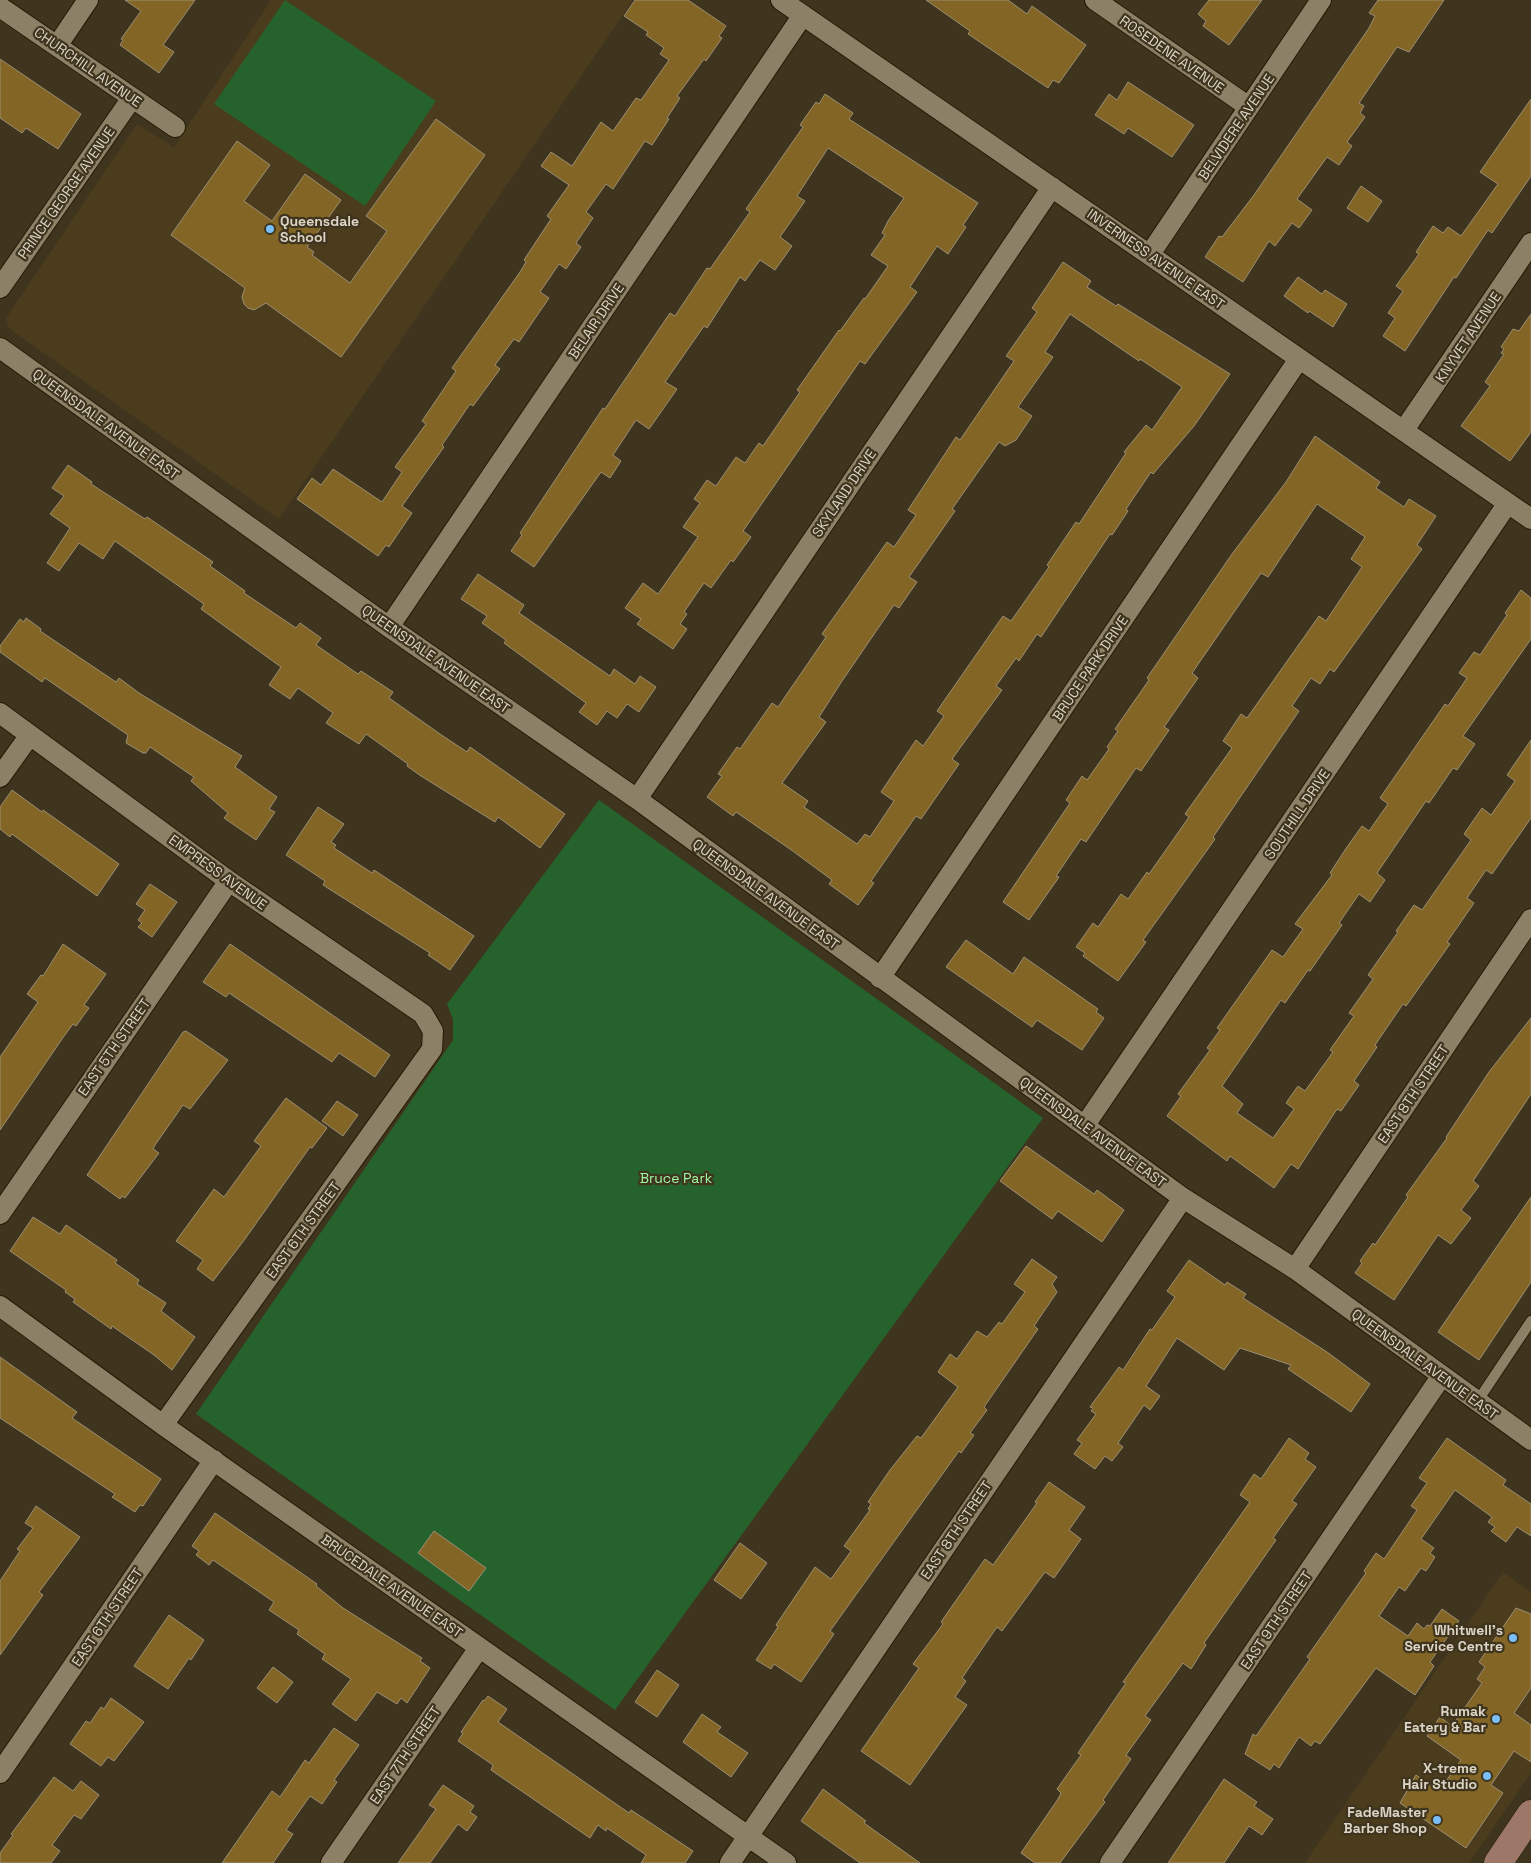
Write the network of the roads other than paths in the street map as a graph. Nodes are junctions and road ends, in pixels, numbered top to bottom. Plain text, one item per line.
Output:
1 (88, 0) edge
2 (781, 0) edge
3 (1094, 0) edge
4 (1321, 0) edge
5 (0, 7) edge
6 (802, 15) junction
7 (57, 46) junction
8 (132, 98) junction
9 (1250, 108) junction
10 (175, 127) dead end
11 (1052, 187) junction
12 (1531, 243) edge
13 (1150, 254) junction
14 (0, 288) edge
15 (0, 348) edge
16 (1299, 359) junction
17 (1404, 430) junction
18 (1508, 503) junction
19 (1531, 519) edge
20 (389, 627) junction
21 (0, 713) edge
22 (30, 735) junction
23 (0, 777) edge
24 (637, 799) junction
25 (228, 881) junction
26 (1531, 919) edge
27 (880, 978) junction
28 (433, 1031) joint
29 (1085, 1125) junction
30 (1183, 1198) junction
31 (0, 1214) edge
32 (1295, 1269) junction
33 (0, 1306) edge
34 (1531, 1321) edge
35 (1441, 1376) junction
36 (1477, 1402) junction
37 (163, 1425) junction
38 (1531, 1440) edge
39 (214, 1460) junction
40 (479, 1648) junction
41 (0, 1773) edge
42 (1531, 1814) edge
43 (748, 1836) junction
44 (331, 1863) edge
45 (730, 1863) edge
46 (786, 1863) edge
47 (1110, 1863) edge
48 (1498, 1863) edge

1 - 7 street
2 - 6 street, INVERNESS AVENUE EAST
3 - 9 street, ROSEDENE AVENUE
4 - 9 street, BELVIDERE AVENUE
5 - 7 street, CHURCHILL AVENUE
6 - 11 street, INVERNESS AVENUE EAST
6 - 20 street, BELAIR DRIVE
7 - 8 street, CHURCHILL AVENUE
8 - 10 street, CHURCHILL AVENUE
8 - 14 street, PRINCE GEORGE AVENUE
9 - 13 street, BELVIDERE AVENUE
11 - 13 street, INVERNESS AVENUE EAST
11 - 24 street, SKYLAND DRIVE
12 - 17 street, KNYVET AVENUE
13 - 16 street, INVERNESS AVENUE EAST
15 - 20 street, QUEENSDALE AVENUE EAST
16 - 17 street, INVERNESS AVENUE EAST
16 - 27 street, BRUCE PARK DRIVE
17 - 18 street, INVERNESS AVENUE EAST
18 - 19 street, INVERNESS AVENUE EAST
18 - 29 street, SOUTHILL DRIVE
20 - 24 street, QUEENSDALE AVENUE EAST
21 - 22 street, EMPRESS AVENUE
22 - 23 street
22 - 25 street, EMPRESS AVENUE
24 - 27 street, QUEENSDALE AVENUE EAST
25 - 28 street, EMPRESS AVENUE
25 - 31 street, EAST 5TH STREET
26 - 32 street, EAST 8TH STREET
27 - 29 street, QUEENSDALE AVENUE EAST
28 - 37 street, EAST 6TH STREET
29 - 30 street, QUEENSDALE AVENUE EAST
30 - 32 street, QUEENSDALE AVENUE EAST
30 - 43 street, EAST 8TH STREET
32 - 35 street, QUEENSDALE AVENUE EAST
33 - 37 street, BRUCEDALE AVENUE EAST
34 - 36 lane
35 - 36 street, QUEENSDALE AVENUE EAST
35 - 47 street, EAST 9TH STREET
36 - 38 street, QUEENSDALE AVENUE EAST
37 - 39 street, BRUCEDALE AVENUE EAST
39 - 40 street, BRUCEDALE AVENUE EAST
39 - 41 street, EAST 6TH STREET
40 - 43 street, BRUCEDALE AVENUE EAST
40 - 44 street, EAST 7TH STREET
42 - 48 main road
43 - 45 street, EAST 8TH STREET
43 - 46 street, BRUCEDALE AVENUE EAST

